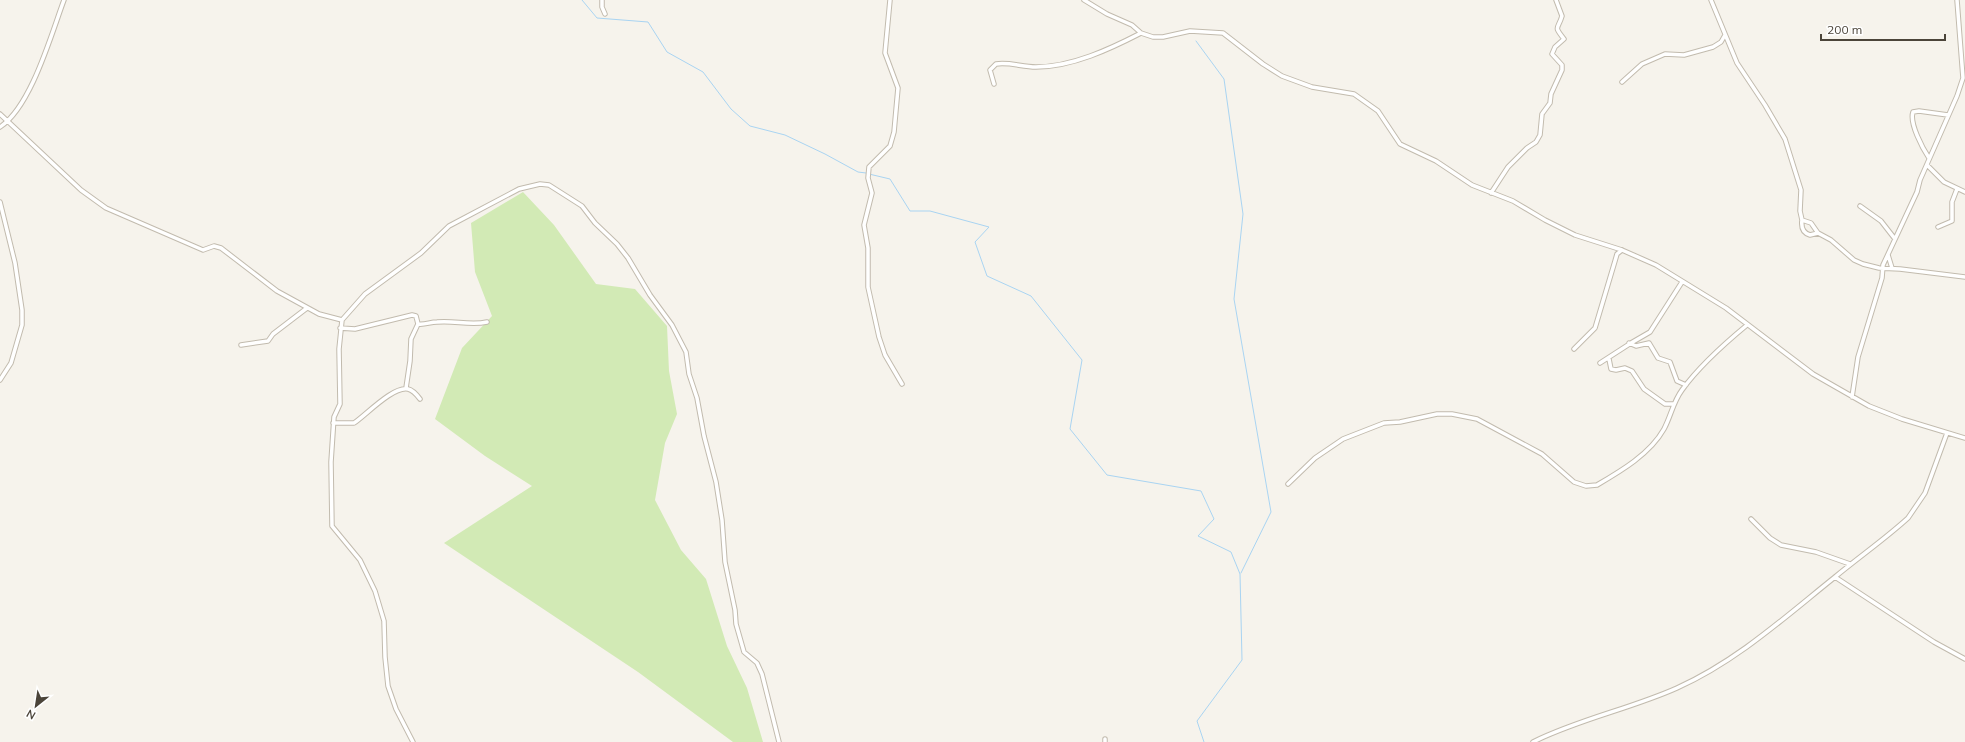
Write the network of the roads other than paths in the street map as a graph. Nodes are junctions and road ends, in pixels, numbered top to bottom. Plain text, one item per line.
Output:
1 (64, 0) edge
2 (602, 0) edge
3 (890, 0) edge
4 (1084, 0) edge
5 (1556, 0) edge
6 (1711, 0) edge
7 (1957, 0) edge
8 (605, 14) dead end
9 (1141, 32) junction
10 (1725, 35) junction
11 (1964, 78) edge
12 (1622, 82) dead end
13 (994, 84) dead end
14 (0, 114) edge
15 (1948, 115) junction
16 (7, 122) junction
17 (0, 127) edge
18 (1929, 158) junction
19 (1927, 165) junction
20 (1957, 189) junction
21 (1965, 192) edge
22 (1491, 193) junction
23 (0, 202) edge
24 (1860, 206) dead end
25 (1802, 220) junction
26 (1938, 227) dead end
27 (1818, 233) junction
28 (1895, 239) junction
29 (1622, 250) junction
30 (1888, 255) junction
31 (1892, 268) junction
32 (1882, 269) junction
33 (1965, 277) edge
34 (1682, 282) junction
35 (307, 308) junction
36 (342, 320) junction
37 (487, 322) dead end
38 (418, 324) junction
39 (1747, 325) junction
40 (340, 328) junction
41 (1629, 343) junction
42 (241, 345) dead end
43 (1574, 349) dead end
44 (1609, 359) junction
45 (1600, 364) dead end
46 (0, 380) edge
47 (902, 384) dead end
48 (1686, 385) junction
49 (406, 388) junction
50 (1852, 397) junction
51 (420, 399) dead end
52 (1673, 404) junction
53 (333, 423) junction
54 (1947, 433) junction
55 (1965, 438) edge
56 (1288, 484) dead end
57 (1751, 519) dead end
58 (1850, 564) junction
59 (1835, 577) junction
60 (1965, 659) edge
61 (413, 742) edge
62 (779, 742) edge
63 (1533, 742) edge

1 - 16 street
2 - 8 street
3 - 47 street
4 - 9 street
5 - 22 street
6 - 10 street
7 - 11 street
9 - 13 street
9 - 22 street
10 - 12 street
10 - 25 street
11 - 15 street
14 - 16 street
15 - 18 street
15 - 18 street
16 - 17 street
16 - 35 street
18 - 19 street
19 - 20 street
19 - 28 street
20 - 21 street
20 - 26 street
22 - 29 street
23 - 46 street
24 - 28 street
25 - 27 street
25 - 27 street
27 - 32 street
28 - 30 street
29 - 34 street
29 - 43 street
30 - 31 street
30 - 32 street
31 - 32 street
31 - 33 street
32 - 50 street
34 - 39 street
34 - 41 street
35 - 36 street
35 - 42 street
36 - 40 street
36 - 62 street
37 - 38 street
38 - 40 street
38 - 49 street
39 - 48 street
39 - 50 street
40 - 53 street
41 - 44 street
41 - 48 street
44 - 45 street
44 - 52 street
48 - 52 street
49 - 51 street
49 - 53 street
50 - 54 street
52 - 56 street
53 - 61 street
54 - 55 street
54 - 58 street
57 - 58 street
58 - 59 street
59 - 60 street
59 - 63 street

